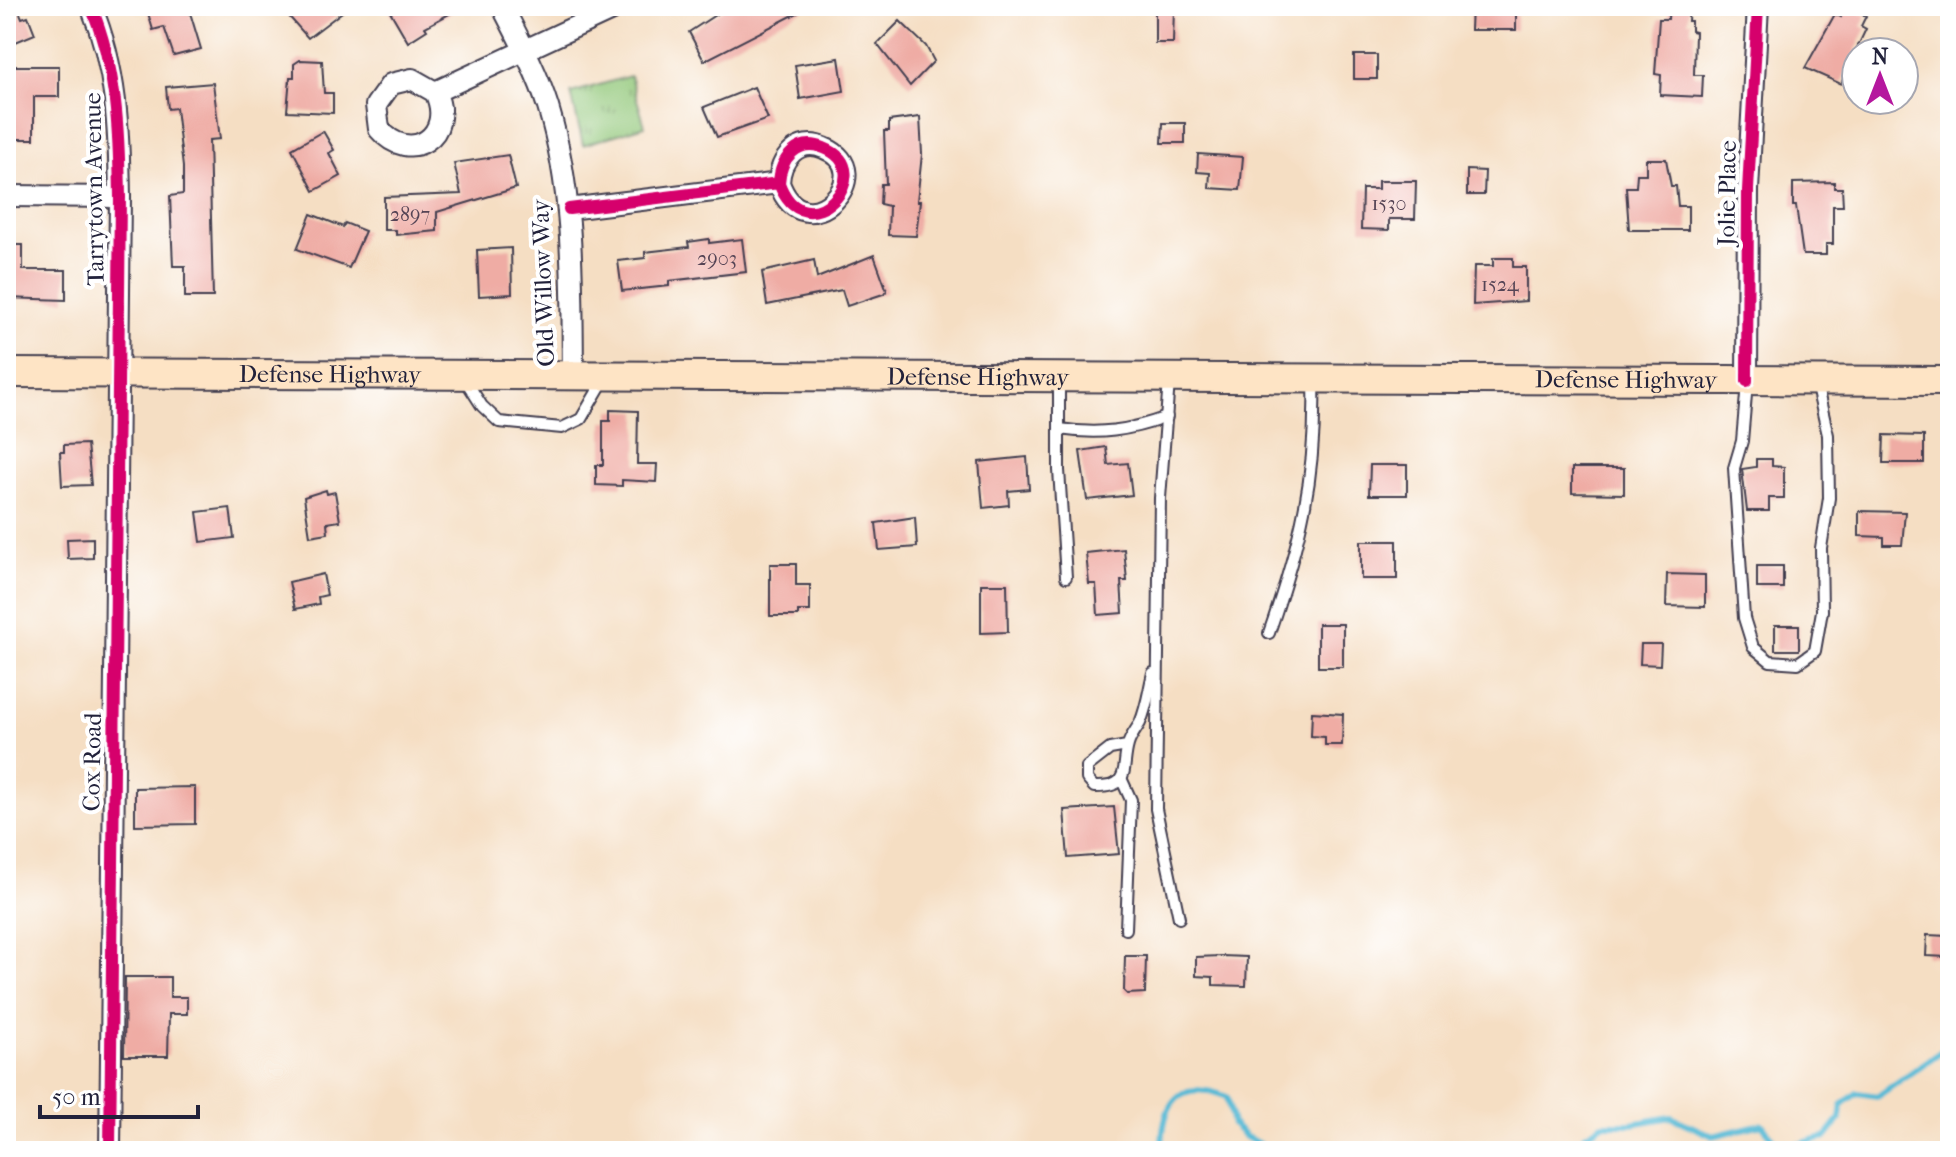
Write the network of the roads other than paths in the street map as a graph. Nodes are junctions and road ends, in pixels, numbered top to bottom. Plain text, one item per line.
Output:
1 (91, 6) edge
2 (502, 6) edge
3 (620, 6) edge
4 (1758, 6) edge
5 (524, 49) junction
6 (435, 92) dead end
7 (779, 183) dead end
8 (6, 196) edge
9 (120, 197) junction
10 (569, 209) junction
11 (6, 373) edge
12 (117, 374) junction
13 (463, 377) junction
14 (573, 377) junction
15 (605, 378) junction
16 (1059, 379) junction
17 (1169, 379) junction
18 (1314, 379) junction
19 (1747, 381) junction
20 (1815, 381) junction
21 (1950, 381) edge
22 (1167, 417) junction
23 (1059, 429) junction
24 (1066, 577) dead end
25 (1269, 633) dead end
26 (1157, 659) junction
27 (1127, 746) junction
28 (1121, 778) junction
29 (1179, 918) dead end
30 (1126, 929) dead end
31 (110, 1151) edge

1 - 9 street, Tarrytown Avenue
2 - 5 street, Old Willow Way
3 - 5 street
4 - 19 street, Jolie Place
5 - 6 street
5 - 10 street, Old Willow Way
7 - 10 street
8 - 9 street
9 - 12 street, Tarrytown Avenue
10 - 14 street, Old Willow Way
11 - 12 main road, Defense Highway
12 - 13 main road, Defense Highway
12 - 31 street, Cox Road
13 - 14 main road, Defense Highway
13 - 15 lane
14 - 15 main road, Defense Highway
15 - 16 main road, Defense Highway
16 - 17 main road, Defense Highway
16 - 23 lane
17 - 18 main road, Defense Highway
17 - 22 lane
18 - 19 main road, Defense Highway
18 - 25 lane
19 - 20 main road, Defense Highway
19 - 20 lane
20 - 21 main road, Defense Highway
22 - 23 lane
22 - 26 lane
23 - 24 lane
26 - 27 lane
26 - 29 lane
27 - 28 lane
27 - 28 lane
28 - 30 lane

